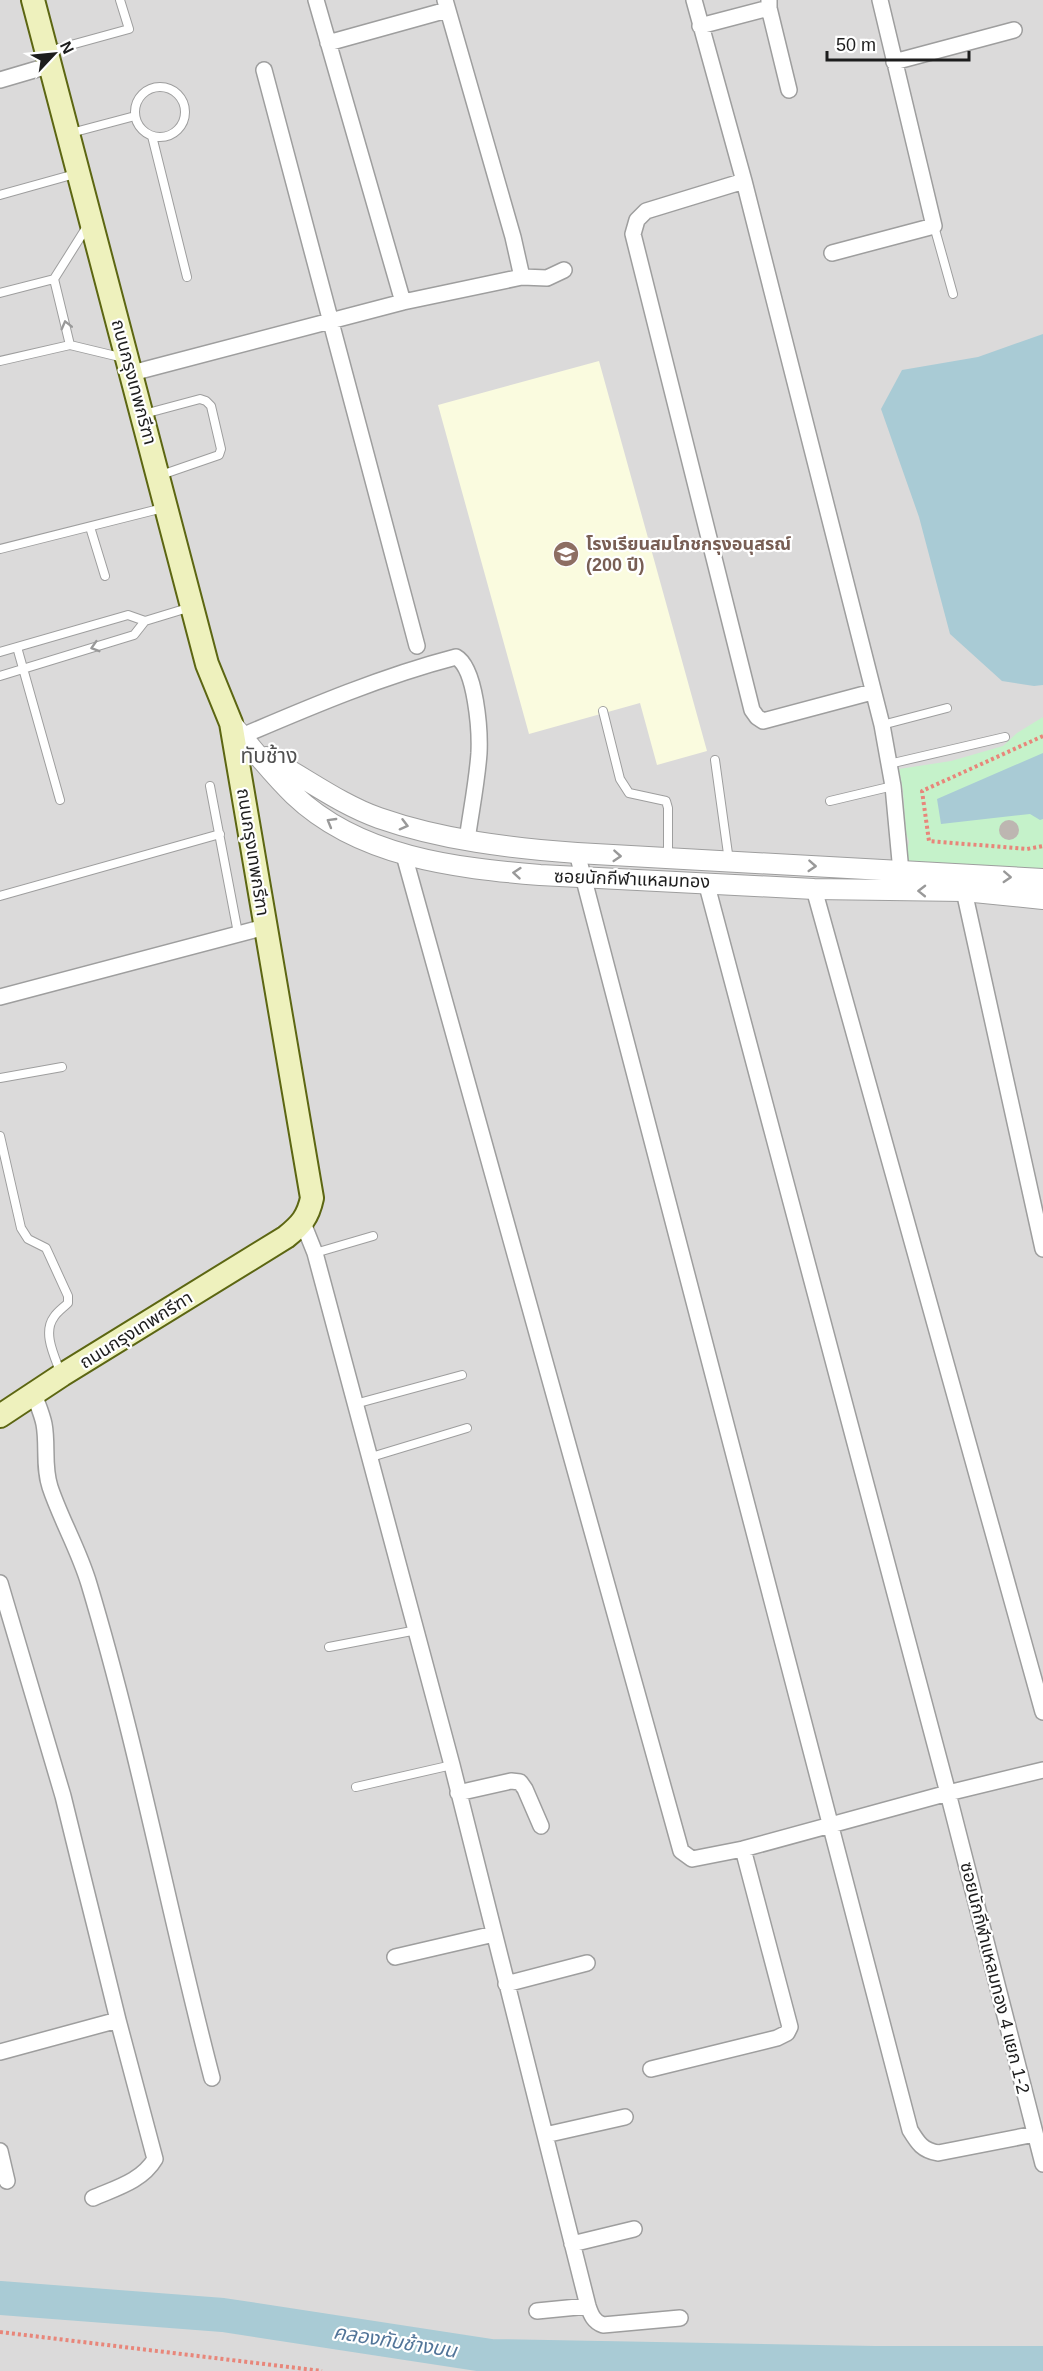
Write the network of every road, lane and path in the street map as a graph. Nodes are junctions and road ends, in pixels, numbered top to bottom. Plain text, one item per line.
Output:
1 (33, 0) edge
2 (120, 0) edge
3 (316, 0) edge
4 (694, 0) edge
5 (880, 0) edge
6 (769, 4) edge
7 (446, 5) edge
8 (700, 26) junction
9 (1014, 30) dead end
10 (328, 43) junction
11 (49, 58) junction
12 (894, 62) junction
13 (264, 70) dead end
14 (0, 80) edge
15 (789, 90) dead end
16 (135, 116) junction
17 (69, 133) junction
18 (152, 136) junction
19 (80, 172) junction
20 (744, 181) junction
21 (0, 195) edge
22 (92, 219) junction
23 (934, 226) junction
24 (832, 253) dead end
25 (564, 270) dead end
26 (187, 276) dead end
27 (522, 277) junction
28 (54, 279) junction
29 (0, 293) edge
30 (952, 294) dead end
31 (403, 302) junction
32 (331, 320) junction
33 (70, 345) junction
34 (0, 361) edge
35 (130, 366) junction
36 (143, 414) junction
37 (159, 476) junction
38 (167, 507) junction
39 (90, 527) junction
40 (0, 549) edge
41 (105, 576) dead end
42 (193, 607) junction
43 (145, 621) junction
44 (417, 646) dead end
45 (17, 647) junction
46 (0, 652) edge
47 (25, 669) junction
48 (0, 676) edge
49 (872, 692) junction
50 (948, 708) dead end
51 (603, 711) dead end
52 (882, 725) junction
53 (237, 730) junction
54 (1005, 736) dead end
55 (1043, 736) edge
56 (258, 753) junction
57 (715, 760) dead end
58 (889, 764) junction
59 (210, 786) dead end
60 (893, 786) junction
61 (60, 800) dead end
62 (830, 801) dead end
63 (220, 834) junction
64 (467, 840) junction
65 (1043, 846) edge
66 (577, 853) junction
67 (404, 855) junction
68 (668, 859) junction
69 (729, 861) junction
70 (901, 872) junction
71 (581, 878) junction
72 (1043, 879) edge
73 (706, 882) junction
74 (814, 889) junction
75 (964, 891) junction
76 (0, 896) edge
77 (1043, 899) edge
78 (265, 927) junction
79 (238, 933) junction
80 (0, 997) edge
81 (62, 1067) dead end
82 (0, 1078) edge
83 (0, 1136) edge
84 (303, 1223) junction
85 (373, 1236) dead end
86 (1043, 1249) edge
87 (315, 1253) junction
88 (62, 1375) junction
89 (462, 1375) dead end
90 (34, 1394) junction
91 (355, 1404) junction
92 (0, 1416) edge
93 (466, 1428) dead end
94 (369, 1458) junction
95 (0, 1583) edge
96 (417, 1630) junction
97 (329, 1647) dead end
98 (1043, 1712) edge
99 (452, 1765) junction
100 (1043, 1770) edge
101 (356, 1787) dead end
102 (458, 1793) junction
103 (948, 1793) junction
104 (831, 1824) junction
105 (541, 1826) dead end
106 (743, 1849) junction
107 (494, 1934) junction
108 (395, 1957) dead end
109 (587, 1963) dead end
110 (506, 1984) junction
111 (118, 2020) junction
112 (0, 2052) edge
113 (651, 2069) dead end
114 (212, 2078) dead end
115 (625, 2117) dead end
116 (1035, 2134) junction
117 (545, 2136) junction
118 (0, 2151) edge
119 (1043, 2164) edge
120 (8, 2181) dead end
121 (93, 2198) dead end
122 (634, 2229) dead end
123 (572, 2244) junction
124 (588, 2306) junction
125 (537, 2311) dead end
126 (680, 2318) dead end
127 (0, 2332) edge
128 (322, 2371) edge

1 - 11 main road, ถนนกรุงเทพกรีฑา
2 - 11 lane
3 - 10 street
4 - 8 street
5 - 12 street
6 - 8 street
6 - 15 street
7 - 10 street
7 - 27 street
8 - 20 street
9 - 12 street
10 - 31 street
11 - 14 street
11 - 17 main road, ถนนกรุงเทพกรีฑา
12 - 23 street
13 - 32 street
16 - 17 lane
16 - 18 lane
16 - 18 lane
17 - 19 main road, ถนนกรุงเทพกรีฑา
18 - 26 lane
19 - 21 lane
19 - 22 main road, ถนนกรุงเทพกรีฑา
20 - 49 street
20 - 49 street
22 - 28 lane
22 - 35 main road, ถนนกรุงเทพกรีฑา
23 - 24 street
23 - 30 lane
25 - 27 street
27 - 31 street
28 - 29 lane
33 -> 28 lane
31 - 32 street
32 - 35 street
32 - 44 street
33 - 34 lane
33 - 35 lane
35 - 36 main road, ถนนกรุงเทพกรีฑา
36 - 37 main road, ถนนกรุงเทพกรีฑา
36 - 37 lane
37 - 38 main road, ถนนกรุงเทพกรีฑา
38 - 39 lane
38 - 42 main road, ถนนกรุงเทพกรีฑา
39 - 40 lane
39 - 41 lane
42 - 43 lane
42 - 53 main road, ถนนกรุงเทพกรีฑา
43 - 45 lane
43 -> 47 lane
45 - 46 lane
45 - 47 lane
47 - 48 lane
47 - 61 lane
49 - 52 street
50 - 52 lane
51 - 68 lane
52 - 58 street
53 - 56 street, ซอยนักกีฬาแหลมทอง
53 - 64 street
53 - 78 main road, ถนนกรุงเทพกรีฑา
54 - 58 lane
55 - 65 path
56 -> 64 street, ซอยนักกีฬาแหลมทอง
67 -> 56 street, ซอยนักกีฬาแหลมทอง
57 - 69 lane
58 - 60 street
59 - 63 lane
60 - 62 lane
60 - 70 street
63 - 76 lane
63 - 79 lane
64 - 66 street, ซอยนักกีฬาแหลมทอง
66 -> 68 street, ซอยนักกีฬาแหลมทอง
66 - 71 street
71 -> 67 street, ซอยนักกีฬาแหลมทอง
67 - 106 street
68 - 69 street, ซอยนักกีฬาแหลมทอง
69 -> 70 street, ซอยนักกีฬาแหลมทอง
70 -> 72 street, ซอยนักกีฬาแหลมทอง
71 - 73 street, ซอยนักกีฬาแหลมทอง
71 - 104 street
73 - 74 street, ซอยนักกีฬาแหลมทอง
73 - 103 street, ซอยนักกีฬาแหลมทอง 4 แยก 1-2
75 -> 74 street, ซอยนักกีฬาแหลมทอง
74 - 98 street
75 - 77 street, ซอยนักกีฬาแหลมทอง
75 - 86 street
78 - 79 street
78 - 84 main road, ถนนกรุงเทพกรีฑา
79 - 80 street
81 - 82 lane
83 - 88 lane
84 - 87 street
84 - 88 main road, ถนนกรุงเทพกรีฑา
85 - 87 lane
87 - 91 street
88 - 90 main road, ถนนกรุงเทพกรีฑา
89 - 91 lane
90 - 92 main road, ถนนกรุงเทพกรีฑา
90 - 114 street
91 - 94 street
93 - 94 lane
94 - 96 street
95 - 111 street
96 - 97 lane
96 - 99 street
99 - 101 lane
99 - 102 street
100 - 103 street
102 - 105 street
102 - 107 street
103 - 104 street
103 - 116 street, ซอยนักกีฬาแหลมทอง 4 แยก 1-2
104 - 106 street
104 - 116 street
106 - 113 street
107 - 108 street
107 - 110 street
109 - 110 street
110 - 117 street
111 - 112 street
111 - 121 street
115 - 117 street
116 - 119 street, ซอยนักกีฬาแหลมทอง 4 แยก 1-2
117 - 123 street
118 - 120 street
122 - 123 street
123 - 124 street
124 - 125 street
124 - 126 street
127 - 128 path

